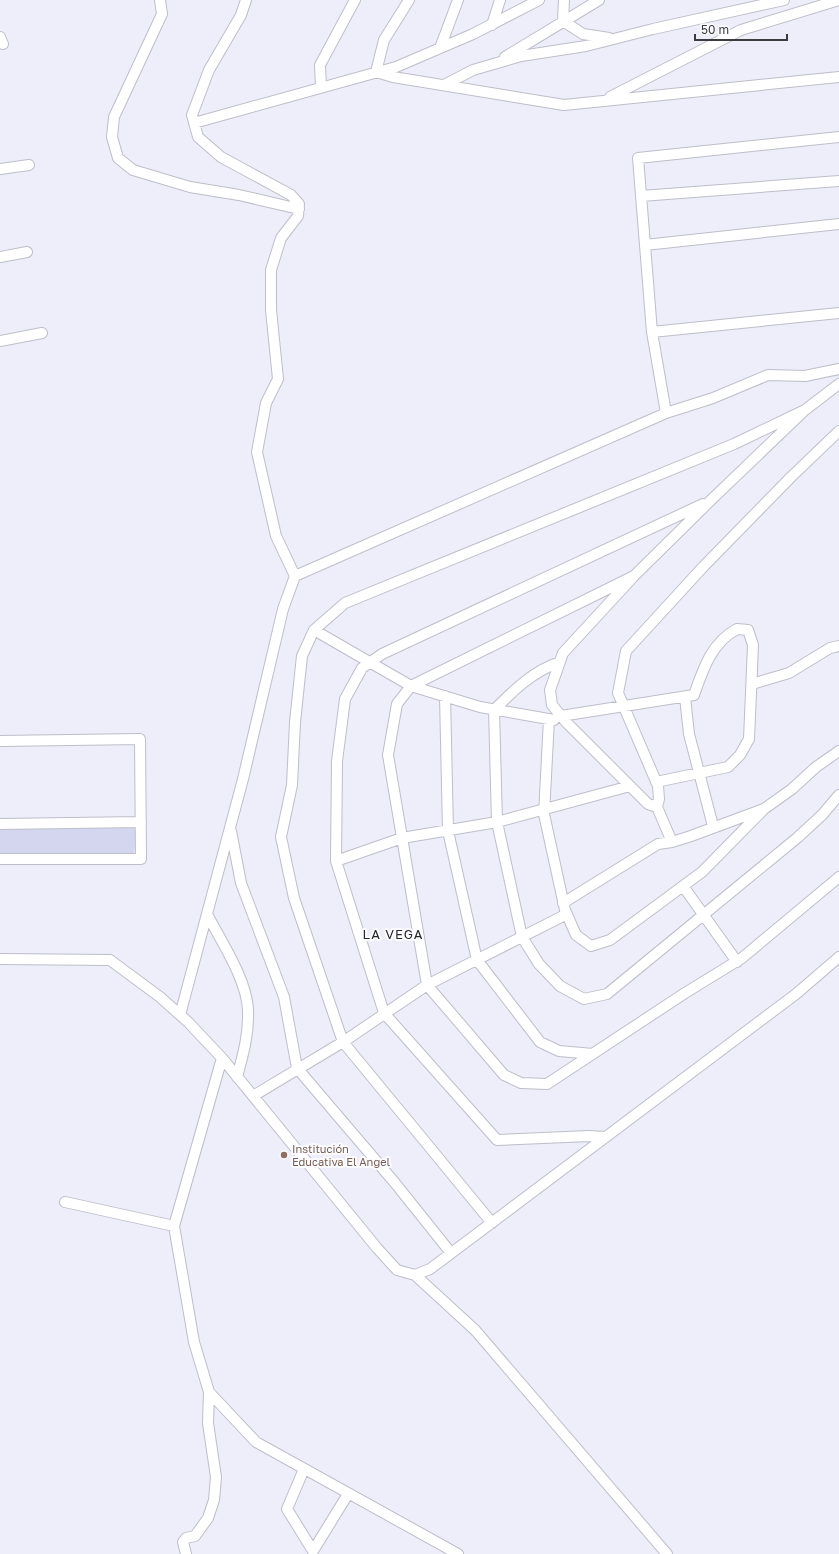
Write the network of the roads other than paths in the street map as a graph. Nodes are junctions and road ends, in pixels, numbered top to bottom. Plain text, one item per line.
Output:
1 (160, 0) edge
2 (246, 0) edge
3 (354, 0) edge
4 (409, 0) edge
5 (458, 0) edge
6 (500, 0) edge
7 (539, 0) edge
8 (564, 0) edge
9 (599, 0) edge
10 (784, 0) edge
11 (839, 0) edge
12 (563, 21) junction
13 (492, 25) junction
14 (615, 38) junction
15 (440, 48) junction
16 (496, 63) junction
17 (376, 72) junction
18 (839, 77) edge
19 (444, 85) junction
20 (321, 87) junction
21 (602, 100) junction
22 (194, 123) junction
23 (839, 137) edge
24 (29, 165) dead end
25 (0, 169) edge
26 (839, 181) edge
27 (641, 196) junction
28 (298, 209) junction
29 (839, 224) edge
30 (645, 245) junction
31 (27, 252) dead end
32 (0, 257) edge
33 (839, 313) edge
34 (652, 332) junction
35 (42, 333) dead end
36 (0, 341) edge
37 (839, 369) edge
38 (839, 384) edge
39 (805, 410) junction
40 (666, 413) junction
41 (839, 431) edge
42 (710, 501) junction
43 (295, 576) junction
44 (634, 576) junction
45 (314, 630) junction
46 (839, 646) edge
47 (560, 662) junction
48 (369, 663) junction
49 (752, 684) junction
50 (411, 686) junction
51 (445, 696) junction
52 (685, 697) junction
53 (624, 706) junction
54 (494, 710) junction
55 (549, 719) junction
56 (563, 719) junction
57 (0, 741) edge
58 (839, 750) edge
59 (698, 774) junction
60 (656, 782) junction
61 (630, 786) junction
62 (839, 795) edge
63 (658, 807) junction
64 (544, 809) junction
65 (764, 809) junction
66 (141, 822) junction
67 (497, 822) junction
68 (0, 824) edge
69 (713, 826) junction
70 (230, 827) junction
71 (448, 831) junction
72 (402, 838) junction
73 (672, 842) junction
74 (0, 858) edge
75 (336, 861) junction
76 (839, 878) edge
77 (683, 886) junction
78 (563, 903) junction
79 (207, 914) junction
80 (566, 914) junction
81 (703, 916) junction
82 (522, 937) junction
83 (839, 957) edge
84 (0, 959) edge
85 (476, 960) junction
86 (737, 962) junction
87 (427, 985) junction
88 (384, 1013) junction
89 (180, 1015) junction
90 (343, 1042) junction
91 (593, 1054) junction
92 (222, 1058) junction
93 (297, 1068) junction
94 (237, 1077) junction
95 (252, 1096) junction
96 (606, 1137) junction
97 (64, 1202) dead end
98 (492, 1223) junction
99 (174, 1226) junction
100 (451, 1253) junction
101 (414, 1275) junction
102 (209, 1392) junction
103 (304, 1469) junction
104 (348, 1494) junction
105 (186, 1554) edge
106 (458, 1554) edge
107 (667, 1554) edge

1 - 28 street
2 - 22 street
3 - 20 street
4 - 17 street
5 - 15 street
6 - 13 street
7 - 13 street
8 - 12 street
9 - 12 street
10 - 14 street
11 - 21 street
12 - 14 street
12 - 16 street
13 - 15 street
14 - 16 street
15 - 17 street
16 - 19 street
17 - 19 street
17 - 20 street
18 - 21 street
19 - 21 street
20 - 22 street
22 - 28 street
23 - 27 street
24 - 25 street
26 - 27 street
27 - 30 street
28 - 43 street
29 - 30 street
30 - 34 street
31 - 32 street
33 - 34 street
34 - 40 street
35 - 36 street
37 - 40 street
38 - 39 street
39 - 42 street
39 - 45 street
40 - 43 street
41 - 53 street
42 - 44 street
42 - 48 street
43 - 70 street
44 - 47 street
44 - 50 street
45 - 48 street
45 - 90 street
46 - 49 street
47 - 54 street
47 - 56 street
48 - 50 street
48 - 75 street
49 - 52 street
49 - 59 street
50 - 51 street
50 - 72 street
51 - 54 street
51 - 71 street
52 - 53 street
52 - 59 street
53 - 56 street
53 - 60 street
54 - 55 street
54 - 67 street
55 - 56 street
55 - 64 street
56 - 61 street
57 - 66 street
58 - 65 street
59 - 60 street
59 - 69 street
60 - 63 street
61 - 63 street
61 - 64 street
62 - 81 street
63 - 73 street
64 - 67 street
64 - 78 street
65 - 69 street
65 - 77 street
66 - 68 street
66 - 74 street
67 - 71 street
67 - 82 street
69 - 73 street
70 - 79 street
70 - 93 street
71 - 72 street
71 - 85 street
72 - 75 street
72 - 87 street
73 - 78 street
75 - 88 street
76 - 86 street
77 - 80 street
77 - 81 street
78 - 80 street
79 - 89 street
79 - 94 street
80 - 82 street
81 - 82 street
81 - 86 street
82 - 85 street
83 - 96 street
84 - 89 street
85 - 87 street
85 - 91 street
86 - 91 street
87 - 88 street
87 - 91 street
88 - 90 street
88 - 96 street
89 - 92 street
90 - 93 street
90 - 98 street
92 - 94 street
92 - 99 street
93 - 95 street
93 - 100 street
94 - 95 street
95 - 101 street
96 - 98 street
97 - 99 street
98 - 100 street
99 - 102 street
100 - 101 street
101 - 107 street
102 - 103 street
102 - 105 street
103 - 104 street
103 - 104 street
104 - 106 street

